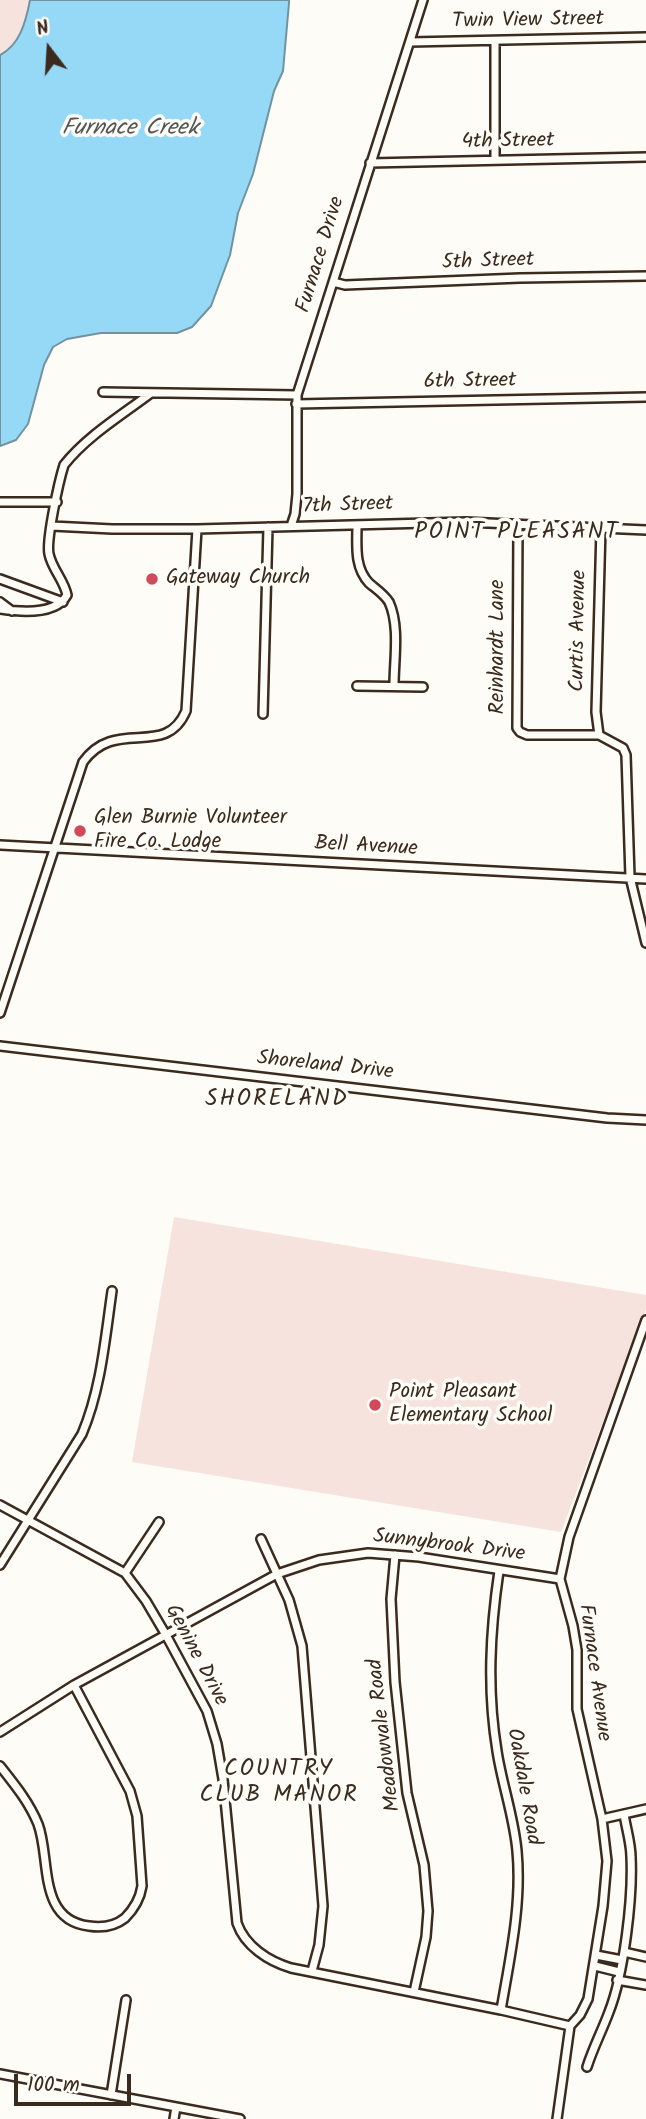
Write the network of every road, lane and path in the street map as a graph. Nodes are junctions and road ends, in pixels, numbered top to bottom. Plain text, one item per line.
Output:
1 (423, 0) edge
2 (646, 37) edge
3 (410, 41) junction
4 (495, 41) junction
5 (646, 157) edge
6 (495, 159) junction
7 (370, 163) junction
8 (646, 276) edge
9 (333, 282) junction
10 (103, 392) dead end
11 (151, 393) junction
12 (646, 397) edge
13 (296, 400) junction
14 (0, 502) edge
15 (57, 502) junction
16 (518, 524) junction
17 (357, 525) junction
18 (52, 526) junction
19 (291, 526) junction
20 (268, 527) junction
21 (601, 528) junction
22 (197, 529) junction
23 (646, 530) edge
24 (0, 579) edge
25 (0, 602) edge
26 (63, 602) junction
27 (0, 609) edge
28 (12, 611) junction
29 (394, 685) junction
30 (357, 686) dead end
31 (423, 687) dead end
32 (263, 713) dead end
33 (599, 734) junction
34 (0, 845) edge
35 (54, 847) junction
36 (630, 877) junction
37 (646, 879) edge
38 (646, 943) edge
39 (0, 1013) edge
40 (0, 1046) edge
41 (646, 1120) edge
42 (112, 1292) dead end
43 (646, 1320) edge
44 (0, 1505) edge
45 (28, 1522) junction
46 (159, 1522) dead end
47 (261, 1539) dead end
48 (395, 1555) junction
49 (0, 1565) edge
50 (499, 1571) junction
51 (125, 1573) junction
52 (277, 1574) junction
53 (560, 1579) junction
54 (166, 1635) junction
55 (74, 1685) junction
56 (0, 1732) edge
57 (0, 1766) edge
58 (646, 1809) edge
59 (624, 1814) junction
60 (602, 1819) junction
61 (596, 1955) junction
62 (623, 1956) junction
63 (646, 1957) edge
64 (594, 1966) junction
65 (312, 1971) junction
66 (618, 1976) junction
67 (646, 1985) edge
68 (414, 1992) junction
69 (126, 2000) dead end
70 (501, 2010) junction
71 (570, 2026) junction
72 (587, 2067) dead end
73 (0, 2074) edge
74 (111, 2095) junction
75 (176, 2107) junction
76 (174, 2119) edge
77 (240, 2119) edge
78 (557, 2119) edge

1 - 3 street, Furnace Drive
2 - 4 street, Twin View Street
3 - 4 street, Twin View Street
3 - 7 street, Furnace Drive
4 - 6 street
5 - 6 street, 4th Street
6 - 7 street, 4th Street
7 - 9 street, Furnace Drive
8 - 9 street, 5th Street
9 - 13 street, Furnace Drive
10 - 11 street, 6th Street
11 - 13 street, 6th Street
11 - 15 street
12 - 13 street, 6th Street
13 - 19 street, Furnace Drive
14 - 15 street
15 - 18 street
16 - 17 street, 7th Street
16 - 21 street, 7th Street
16 - 33 street, Reinhardt Lane
17 - 19 street, 7th Street
17 - 29 street
18 - 22 street, 7th Street
18 - 26 street
19 - 20 street, 7th Street
20 - 22 street, 7th Street
20 - 32 street
21 - 23 street, 7th Street
21 - 33 street, Curtis Avenue
22 - 35 street
24 - 26 street
25 - 28 street
26 - 28 street
27 - 28 street
29 - 30 street
29 - 31 street
33 - 36 street
34 - 35 street, Bell Avenue
35 - 36 street, Bell Avenue
35 - 39 street
36 - 37 street, Bell Avenue
36 - 38 street
40 - 41 street, Shoreland Drive
42 - 45 street
43 - 53 street, Furnace Avenue
44 - 45 street, Genine Drive
45 - 49 street
45 - 51 street, Genine Drive
46 - 51 street
47 - 52 street
48 - 50 street, Sunnybrook Drive
48 - 52 street, Sunnybrook Drive
48 - 68 street, Meadowvale Road
50 - 53 street, Sunnybrook Drive
50 - 70 street, Oakdale Road
51 - 54 street, Genine Drive
52 - 54 street, Sunnybrook Drive
52 - 65 street
53 - 60 street, Furnace Avenue
54 - 55 street, Sunnybrook Drive
54 - 65 street, Genine Drive
55 - 56 street, Sunnybrook Drive
55 - 57 street
58 - 59 street
59 - 60 street
59 - 62 street
60 - 61 street, Furnace Avenue
61 - 62 street
61 - 64 street, Furnace Avenue
62 - 63 street
62 - 66 street
64 - 66 street
64 - 71 street, Furnace Avenue
65 - 68 street, Genine Drive
66 - 67 street
66 - 72 street
68 - 70 street, Genine Drive
69 - 74 street
70 - 71 street, Genine Drive
71 - 78 street, Furnace Avenue
73 - 74 street
74 - 75 street
75 - 76 street
75 - 77 street

